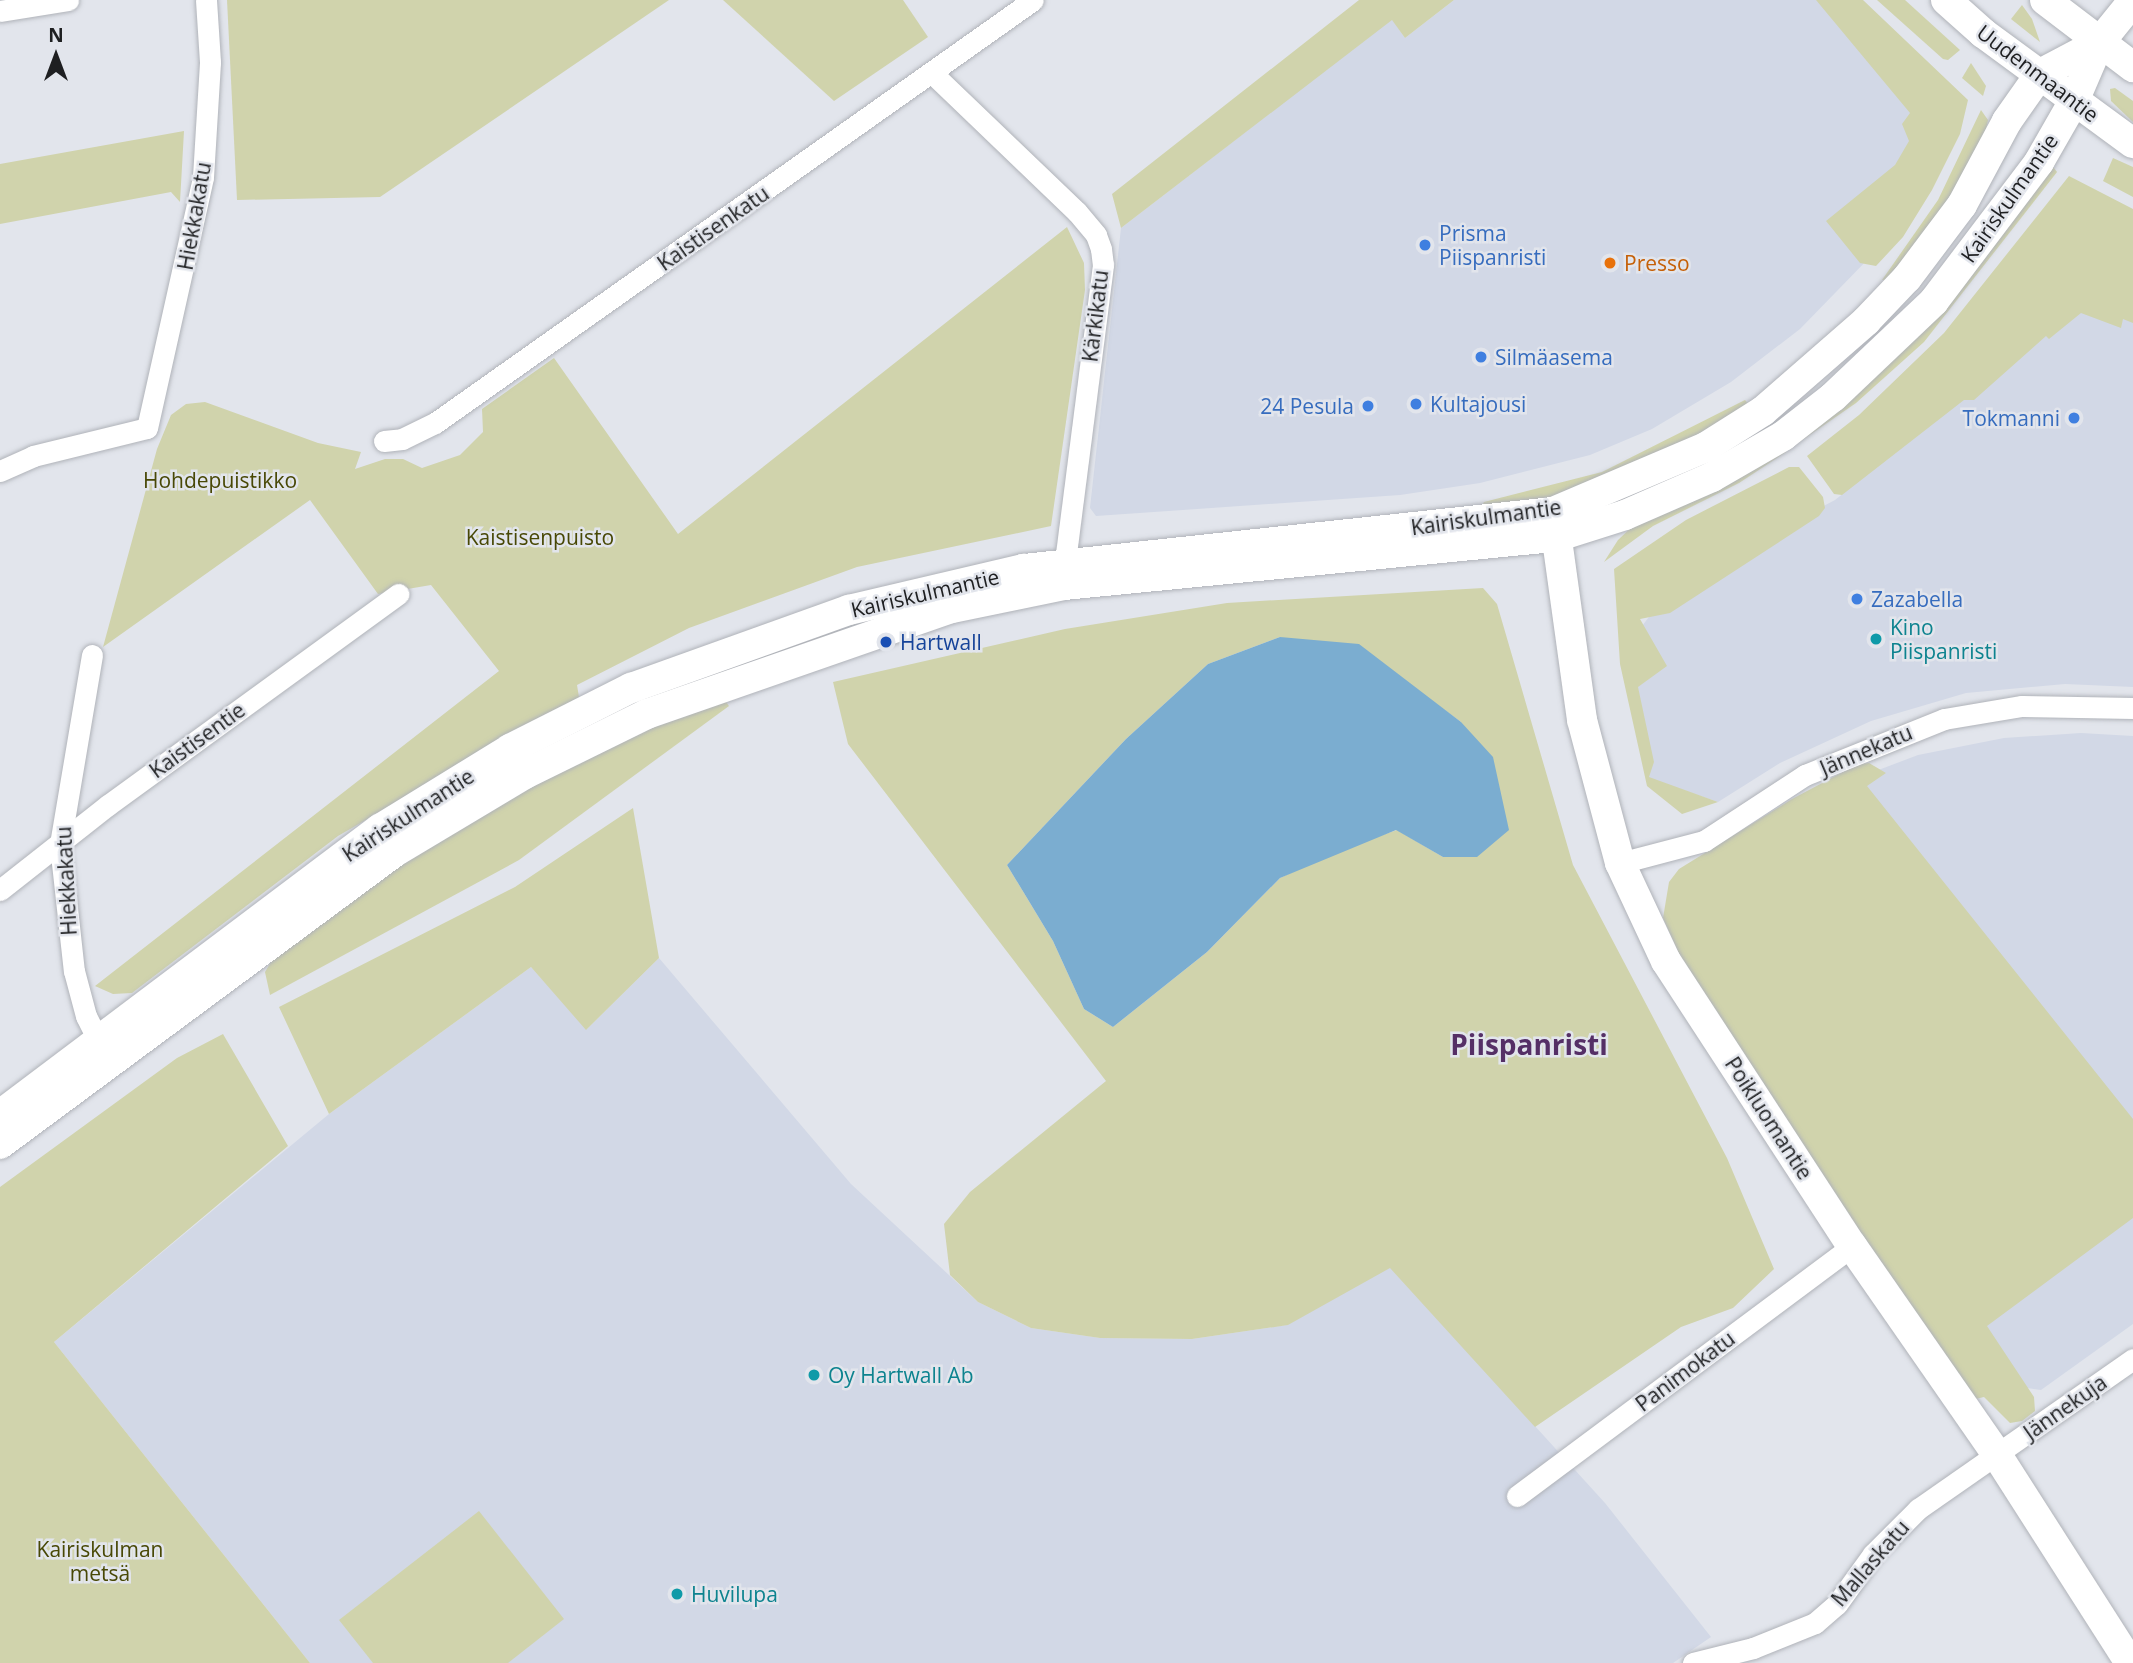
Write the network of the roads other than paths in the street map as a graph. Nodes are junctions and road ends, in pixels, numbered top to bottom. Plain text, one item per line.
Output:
1 (68, 0) edge
2 (206, 0) edge
3 (1033, 0) edge
4 (1946, 0) edge
5 (2045, 0) edge
6 (2133, 1) edge
7 (0, 11) edge
8 (2098, 43) junction
9 (2133, 67) edge
10 (932, 73) junction
11 (2040, 74) junction
12 (2074, 101) junction
13 (2133, 143) edge
14 (384, 441) dead end
15 (0, 471) edge
16 (1555, 525) junction
17 (1063, 575) junction
18 (398, 594) dead end
19 (92, 655) dead end
20 (2133, 708) edge
21 (60, 845) junction
22 (1620, 863) junction
23 (0, 890) edge
24 (102, 1049) junction
25 (0, 1115) edge
26 (0, 1144) edge
27 (1852, 1246) junction
28 (2133, 1359) edge
29 (1997, 1455) junction
30 (1517, 1496) dead end
31 (1693, 1663) edge
32 (2130, 1663) edge

1 - 7 street
2 - 15 street, Hiekkakatu
3 - 10 street, Kaistisenkatu
4 - 11 street, Uudenmaantie
5 - 8 street
6 - 8 street
8 - 9 street
8 - 11 street, Kairiskulmantie
8 - 12 street, Kairiskulmantie
10 - 14 street, Kaistisenkatu
10 - 17 street, Kärkikatu
11 - 12 street, Uudenmaantie
11 - 16 street, Kairiskulmantie
12 - 13 street, Uudenmaantie
12 - 16 street, Kairiskulmantie
16 - 17 street, Kairiskulmantie
16 - 22 street, Poikluomantie
17 - 24 street, Kairiskulmantie
18 - 21 street, Kaistisentie
19 - 21 street, Hiekkakatu
20 - 22 street, Jännekatu
21 - 23 street, Kaistisentie
21 - 24 street, Hiekkakatu
22 - 27 street, Poikluomantie
24 - 25 street, Kairiskulmantie
24 - 26 street, Kairiskulmantie
27 - 29 street, Poikluomantie
27 - 30 street, Panimokatu
28 - 29 street, Jännekuja
29 - 31 street, Mallaskatu
29 - 32 street, Poikluomantie

